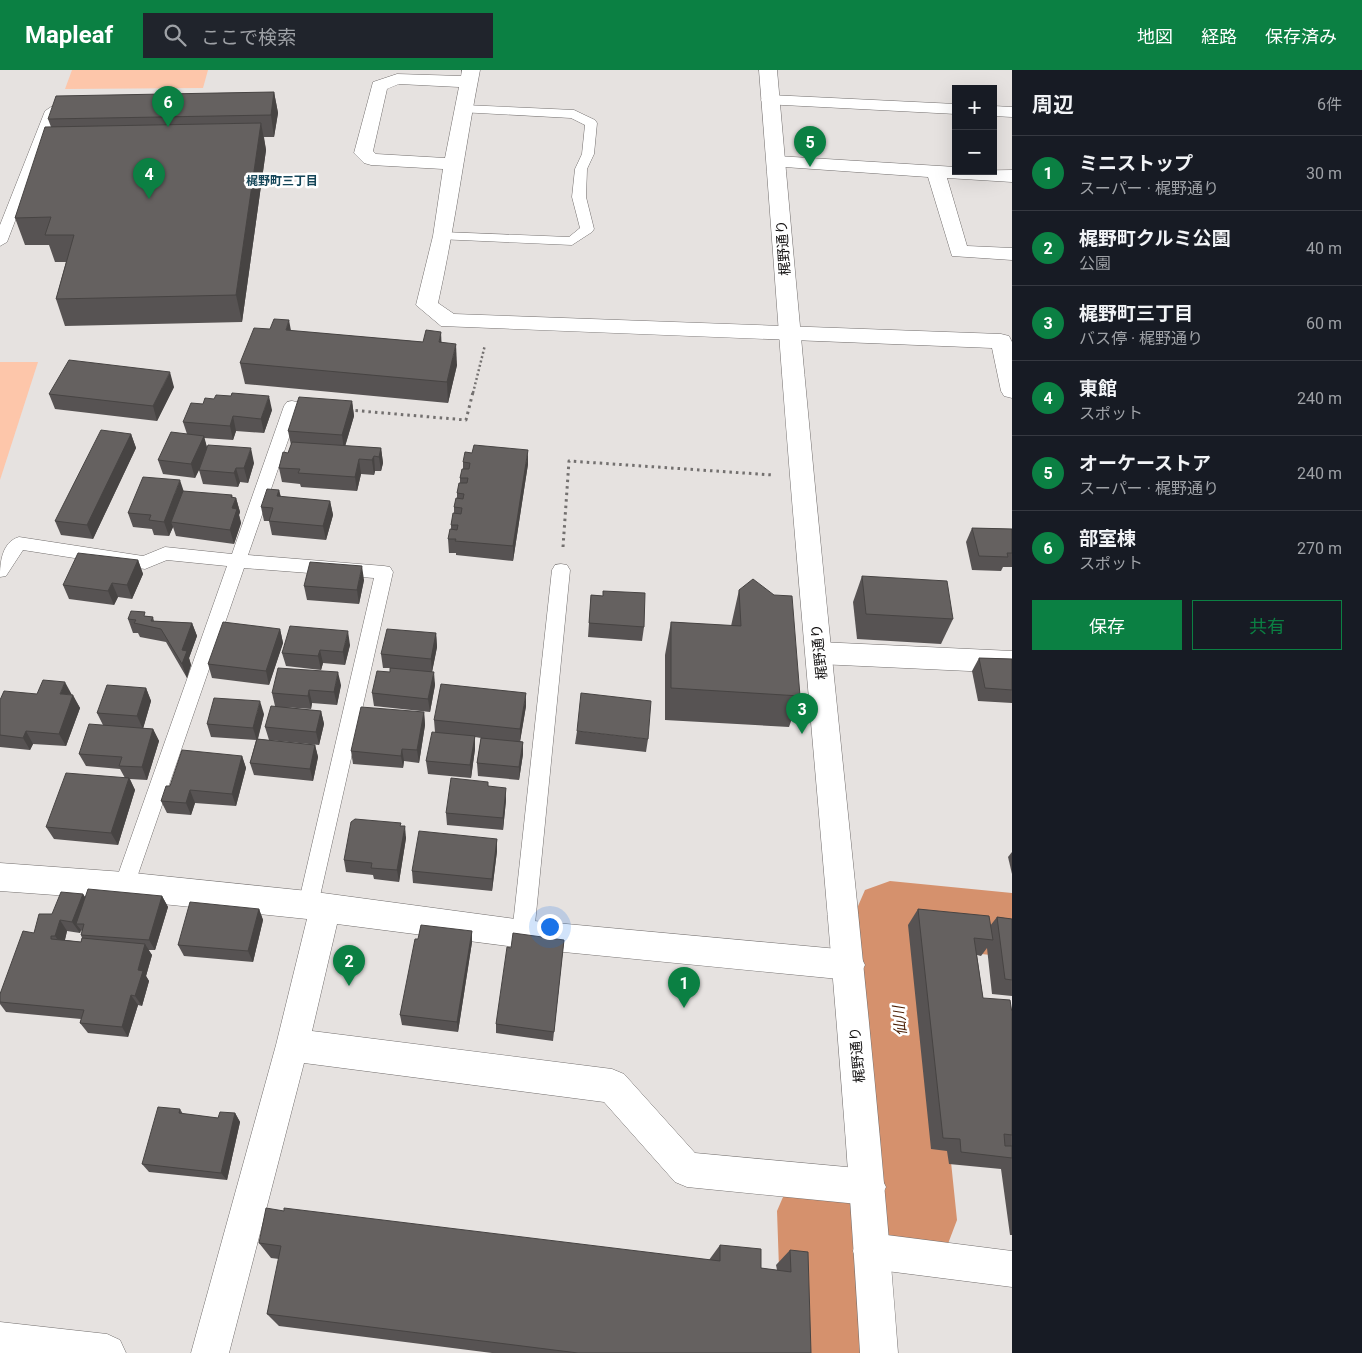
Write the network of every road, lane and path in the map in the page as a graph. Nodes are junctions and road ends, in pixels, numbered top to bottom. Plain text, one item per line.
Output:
1 (768, 70) edge
2 (470, 76) edge
3 (770, 100) junction
4 (464, 109) junction
5 (952, 109) edge
6 (90, 110) edge
7 (997, 111) edge
8 (1012, 112) edge
9 (777, 162) junction
10 (452, 164) junction
11 (936, 172) junction
12 (1012, 176) edge
13 (443, 236) junction
14 (0, 242) edge
15 (1012, 254) edge
16 (491, 322) junction
17 (789, 334) junction
18 (1012, 392) edge
19 (292, 406) joint
20 (802, 477) junction
21 (239, 561) junction
22 (0, 570) edge
23 (561, 570) joint
24 (819, 653) junction
25 (1012, 662) edge
26 (0, 877) edge
27 (124, 886) junction
28 (317, 907) junction
29 (523, 934) junction
30 (850, 965) junction
31 (292, 1045) junction
32 (868, 1186) junction
33 (871, 1251) junction
34 (1012, 1269) edge
35 (0, 1341) edge
36 (107, 1353) edge
37 (210, 1353) edge
38 (879, 1353) edge

1 - 3 street, 梶野通り
2 - 4 street
2 - 10 street
3 - 5 street
3 - 9 street, 梶野通り
4 - 10 street
4 - 13 lane
6 - 14 lane
7 - 8 street
9 - 11 street
9 - 17 street, 梶野通り
10 - 13 street
11 - 12 street
11 - 15 street
13 - 16 street
16 - 17 street
16 - 19 path
17 - 18 street
17 - 20 street, 梶野通り
19 - 21 lane
20 - 23 path
20 - 24 street, 梶野通り
21 - 22 lane
21 - 27 lane
21 - 28 lane
23 - 29 lane
24 - 25 street
24 - 30 street, 梶野通り
26 - 27 street
27 - 28 street
28 - 29 street
28 - 31 street
29 - 30 street
30 - 32 street, 梶野通り
31 - 32 street
31 - 37 street
32 - 33 street, 梶野通り
33 - 34 street
33 - 38 street, 梶野通り
35 - 36 street

